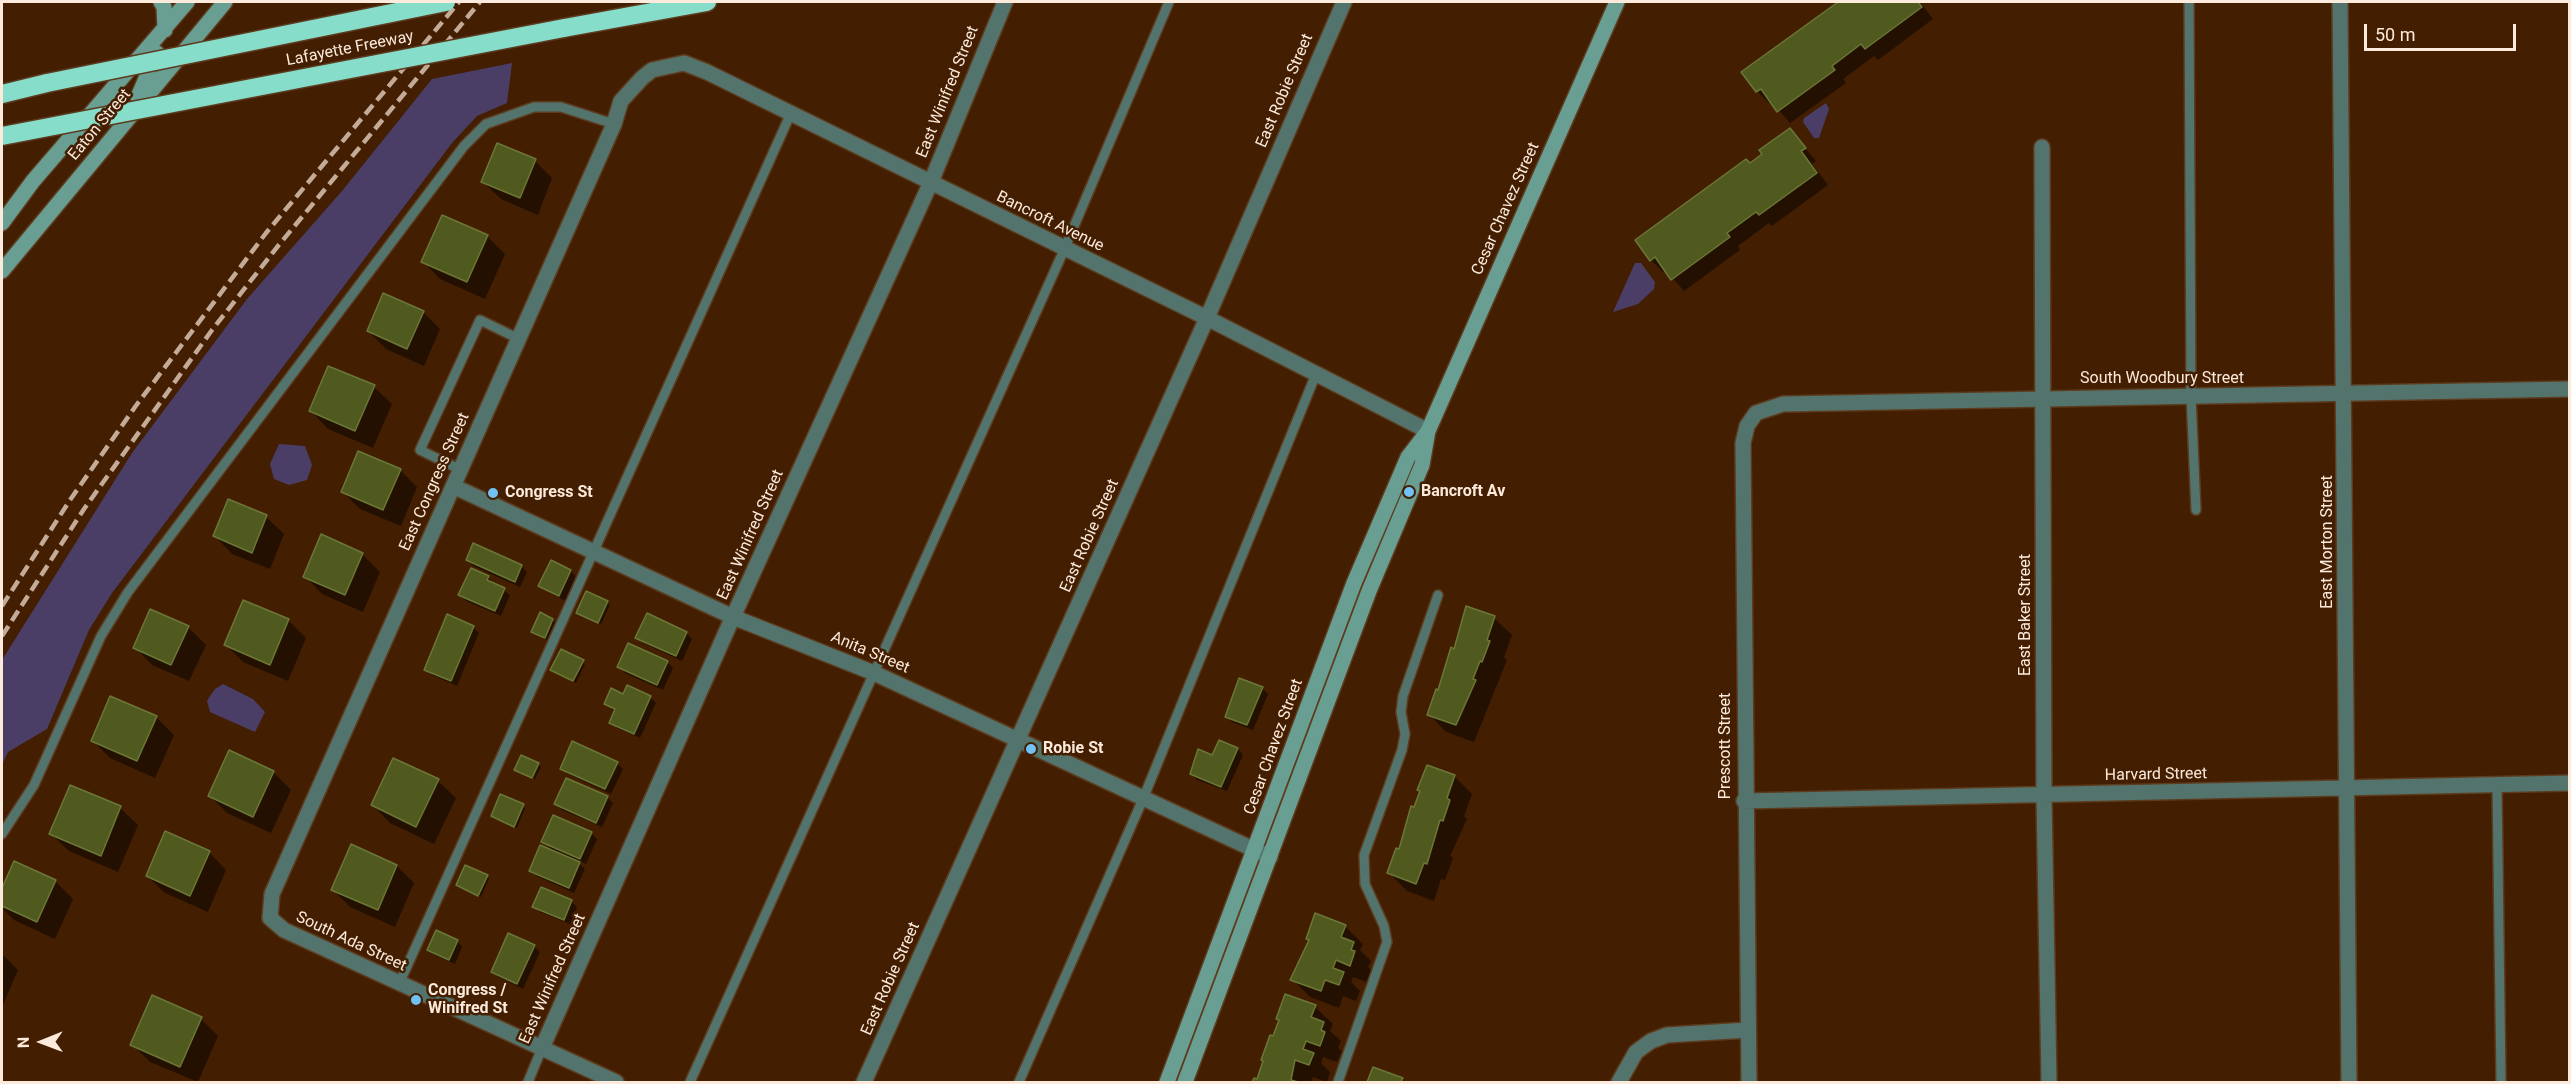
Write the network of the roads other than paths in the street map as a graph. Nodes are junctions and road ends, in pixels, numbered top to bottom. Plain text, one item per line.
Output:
1 (161, 2) edge
2 (187, 2) edge
3 (225, 2) edge
4 (446, 2) edge
5 (707, 2) edge
6 (1005, 2) edge
7 (1169, 2) edge
8 (1617, 2) edge
9 (2189, 2) edge
10 (2340, 2) edge
11 (1341, 3) edge
12 (166, 26) junction
13 (652, 70) joint
14 (2, 94) edge
15 (791, 113) junction
16 (125, 123) junction
17 (614, 124) junction
18 (2, 136) edge
19 (2042, 147) dead end
20 (931, 183) junction
21 (2, 223) edge
22 (1064, 250) junction
23 (2, 271) edge
24 (1206, 318) junction
25 (517, 338) junction
26 (1316, 374) junction
27 (2570, 389) edge
28 (2345, 395) junction
29 (2191, 396) junction
30 (2044, 398) junction
31 (1756, 413) joint
32 (1428, 431) junction
33 (461, 470) junction
34 (453, 486) junction
35 (2196, 510) dead end
36 (592, 550) junction
37 (1438, 595) dead end
38 (733, 617) junction
39 (874, 673) junction
40 (1019, 739) junction
41 (2570, 783) edge
42 (2497, 784) junction
43 (2346, 789) junction
44 (2044, 796) junction
45 (1143, 799) junction
46 (1744, 801) junction
47 (2, 834) edge
48 (1255, 850) junction
49 (1270, 856) junction
50 (270, 918) joint
51 (399, 984) junction
52 (1748, 1030) junction
53 (542, 1048) junction
54 (528, 1083) edge
55 (616, 1083) edge
56 (690, 1083) edge
57 (864, 1083) edge
58 (1020, 1083) edge
59 (1167, 1083) edge
60 (1185, 1083) edge
61 (1338, 1083) edge
62 (1619, 1083) edge
63 (1749, 1083) edge
64 (2049, 1083) edge
65 (2349, 1083) edge
66 (2501, 1083) edge

1 - 12 main road
2 - 12 main road, Eaton Street
3 - 16 main road, Eaton Street
4 - 14 highway, Lafayette Freeway, bridge
5 - 18 highway, Lafayette Freeway, bridge
6 - 20 street, East Winifred Street
7 - 22 lane
8 - 32 main road, Cesar Chavez Street
9 - 29 lane
10 - 28 street, East Morton Street
11 - 24 street, East Robie Street
12 - 16 main road
12 - 21 main road, Eaton Street
13 - 15 street, Bancroft Avenue
13 - 17 street, East Congress Street
15 - 20 street, Bancroft Avenue
15 - 36 lane
16 - 23 main road, Eaton Street
17 - 25 street, East Congress Street
17 - 47 lane
19 - 30 street, East Baker Street
20 - 22 street, Bancroft Avenue
20 - 38 street, East Winifred Street
22 - 24 street, Bancroft Avenue
22 - 39 lane
24 - 26 street, Bancroft Avenue
24 - 40 street, East Robie Street
25 - 33 street, East Congress Street
25 - 33 lane
26 - 32 street, Bancroft Avenue
26 - 45 lane
27 - 28 street, South Woodbury Street
28 - 29 street, South Woodbury Street
28 - 43 street, East Morton Street
29 - 30 street, South Woodbury Street
29 - 35 lane
30 - 31 street, South Woodbury Street
30 - 44 street, East Baker Street
31 - 46 street, Prescott Street
32 - 48 main road, Cesar Chavez Street
32 - 49 main road, Cesar Chavez Street
33 - 34 street, East Congress Street
34 - 36 street, Anita Street
34 - 50 street, East Congress Street
36 - 38 street, Anita Street
36 - 51 lane
37 - 61 lane
38 - 39 street, Anita Street
38 - 53 street, East Winifred Street
39 - 40 street, Anita Street
39 - 56 lane
40 - 45 street, Anita Street
40 - 57 street, East Robie Street
41 - 42 street, Harvard Street
42 - 43 street, Harvard Street
42 - 66 lane
43 - 44 street, Harvard Street
43 - 65 street, East Morton Street
44 - 46 street, Harvard Street
44 - 64 street, East Baker Street
45 - 48 street, Anita Street
45 - 58 lane
46 - 52 street, Prescott Street
48 - 49 street, Anita Street
48 - 59 main road, Cesar Chavez Street
49 - 60 main road, Cesar Chavez Street
50 - 51 street, South Ada Street
51 - 53 street, South Ada Street
52 - 62 street
52 - 63 street, Prescott Street
53 - 54 lane, East Winifred Street
53 - 55 street, South Ada Street

